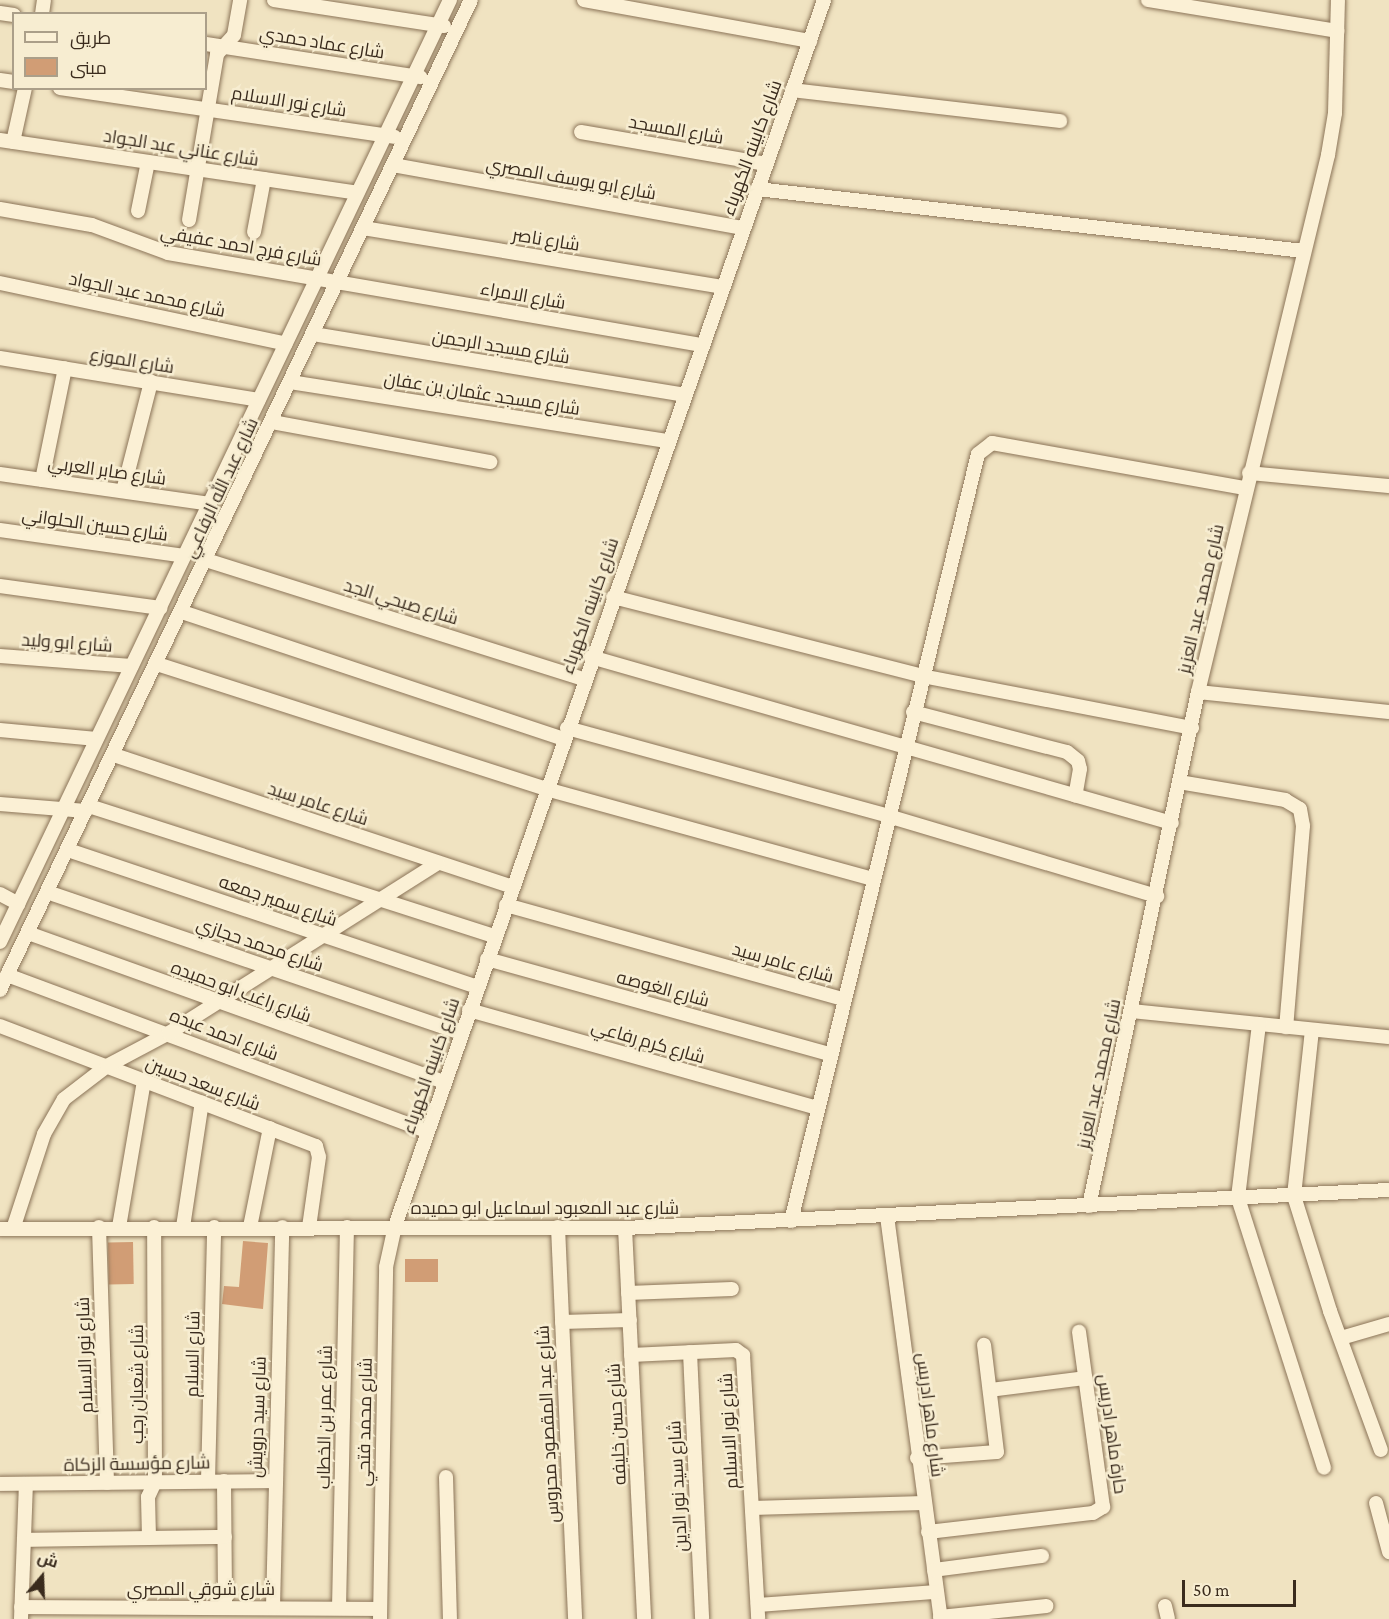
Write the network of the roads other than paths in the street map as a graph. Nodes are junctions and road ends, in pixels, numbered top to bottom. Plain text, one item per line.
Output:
1 (240, 0) edge
2 (274, 0) edge
3 (450, 0) edge
4 (471, 0) edge
5 (584, 0) edge
6 (824, 0) edge
7 (1148, 0) edge
8 (1338, 0) edge
9 (1201, 4) edge
10 (438, 25) junction
11 (458, 28) junction
12 (1337, 31) junction
13 (810, 41) junction
14 (207, 44) edge
15 (223, 46) junction
16 (413, 76) junction
17 (433, 80) junction
18 (24, 90) edge
19 (75, 90) edge
20 (792, 90) junction
21 (207, 108) junction
22 (1060, 121) dead end
23 (581, 132) dead end
24 (385, 135) junction
25 (405, 139) junction
26 (6, 141) edge
27 (148, 162) junction
28 (766, 164) junction
29 (393, 165) junction
30 (199, 169) junction
31 (264, 179) junction
32 (757, 189) junction
33 (357, 193) junction
34 (0, 209) edge
35 (138, 211) dead end
36 (189, 220) dead end
37 (363, 228) junction
38 (743, 228) junction
39 (254, 232) dead end
40 (1304, 252) junction
41 (317, 278) junction
42 (338, 282) junction
43 (0, 283) edge
44 (722, 287) junction
45 (313, 334) junction
46 (286, 344) junction
47 (702, 345) junction
48 (0, 358) edge
49 (65, 368) junction
50 (151, 382) junction
51 (290, 382) junction
52 (684, 395) junction
53 (259, 400) junction
54 (272, 422) junction
55 (668, 441) junction
56 (490, 462) dead end
57 (1249, 473) junction
58 (0, 474) edge
59 (42, 480) junction
60 (1389, 486) edge
61 (1245, 488) junction
62 (123, 491) junction
63 (210, 504) junction
64 (0, 530) edge
65 (184, 556) junction
66 (206, 560) junction
67 (0, 586) edge
68 (613, 597) junction
69 (160, 608) junction
70 (182, 612) junction
71 (0, 656) edge
72 (591, 657) junction
73 (157, 664) junction
74 (132, 666) junction
75 (922, 676) junction
76 (584, 679) junction
77 (1198, 692) junction
78 (914, 712) junction
79 (1389, 712) edge
80 (1192, 728) junction
81 (0, 730) edge
82 (565, 734) junction
83 (97, 739) junction
84 (904, 750) junction
85 (114, 755) junction
86 (1179, 782) junction
87 (546, 789) junction
88 (1075, 796) junction
89 (0, 804) edge
90 (88, 808) junction
91 (63, 809) junction
92 (888, 816) junction
93 (1172, 823) junction
94 (68, 850) junction
95 (438, 863) junction
96 (873, 879) junction
97 (512, 887) junction
98 (47, 892) junction
99 (0, 894) edge
100 (1157, 896) junction
101 (381, 899) junction
102 (19, 904) junction
103 (506, 905) junction
104 (28, 933) junction
105 (323, 935) junction
106 (495, 936) junction
107 (0, 942) edge
108 (487, 959) junction
109 (272, 968) junction
110 (7, 975) junction
111 (477, 987) junction
112 (0, 990) edge
113 (843, 999) junction
114 (216, 1003) junction
115 (469, 1010) junction
116 (1131, 1011) junction
117 (1259, 1024) junction
118 (0, 1026) edge
119 (1286, 1027) junction
120 (1312, 1029) junction
121 (169, 1033) junction
122 (461, 1033) junction
123 (1389, 1037) edge
124 (830, 1054) junction
125 (107, 1066) junction
126 (144, 1080) junction
127 (444, 1082) junction
128 (202, 1102) junction
129 (817, 1108) junction
130 (270, 1128) junction
131 (427, 1131) junction
132 (1389, 1190) edge
133 (1294, 1196) junction
134 (1238, 1198) junction
135 (1089, 1206) junction
136 (887, 1216) junction
137 (791, 1221) junction
138 (395, 1226) junction
139 (99, 1227) junction
140 (119, 1227) junction
141 (154, 1227) junction
142 (183, 1227) junction
143 (214, 1227) junction
144 (250, 1227) junction
145 (282, 1227) junction
146 (309, 1227) junction
147 (347, 1227) junction
148 (558, 1227) junction
149 (625, 1228) junction
150 (6, 1229) edge
151 (732, 1289) dead end
152 (628, 1293) junction
153 (630, 1320) junction
154 (562, 1322) junction
155 (1389, 1324) edge
156 (1078, 1332) dead end
157 (1341, 1338) junction
158 (984, 1344) dead end
159 (690, 1352) junction
160 (631, 1355) junction
161 (1085, 1378) junction
162 (990, 1390) junction
163 (1381, 1450) dead end
164 (917, 1458) junction
165 (1324, 1468) dead end
166 (446, 1477) dead end
167 (208, 1481) junction
168 (224, 1481) junction
169 (274, 1481) junction
170 (155, 1482) junction
171 (107, 1483) junction
172 (0, 1484) edge
173 (26, 1484) junction
174 (924, 1503) junction
175 (1376, 1503) dead end
176 (752, 1508) junction
177 (928, 1532) junction
178 (225, 1537) junction
179 (149, 1538) junction
180 (24, 1540) junction
181 (1389, 1552) edge
182 (1042, 1556) dead end
183 (934, 1570) junction
184 (937, 1592) junction
185 (225, 1606) junction
186 (1046, 1606) dead end
187 (273, 1607) junction
188 (339, 1608) junction
189 (758, 1612) edge
190 (21, 1613) edge
191 (380, 1614) edge
192 (941, 1618) edge
193 (450, 1619) edge
194 (575, 1619) edge
195 (644, 1619) edge
196 (702, 1619) edge

1 - 15 street
2 - 10 street
3 - 10 street, شارع عبد الله الرفاعي
4 - 11 street, شارع عبد الله الرفاعي
5 - 13 street
6 - 13 street, شارع كابينه الكهرباء
7 - 9 street
8 - 12 street, شارع محمد عبد العزيز
9 - 12 street
10 - 11 street
10 - 16 street, شارع عبد الله الرفاعي
11 - 17 street, شارع عبد الله الرفاعي
12 - 40 street, شارع محمد عبد العزيز
13 - 20 street, شارع كابينه الكهرباء
14 - 15 street, شارع عماد حمدي
15 - 16 street, شارع عماد حمدي
15 - 21 street
16 - 17 street, شارع عماد حمدي
16 - 24 street, شارع عبد الله الرفاعي
17 - 25 street, شارع عبد الله الرفاعي
18 - 26 street
19 - 21 street, شارع نور الاسلام
20 - 22 street
20 - 28 street, شارع كابينه الكهرباء
21 - 24 street, شارع نور الاسلام
21 - 30 street
23 - 28 street, شارع المسجد
24 - 25 street, شارع نور الاسلام
24 - 33 street, شارع عبد الله الرفاعي
25 - 29 street, شارع عبد الله الرفاعي
26 - 27 street, شارع عناني عبد الجواد
27 - 30 street, شارع عناني عبد الجواد
27 - 35 street
28 - 32 street, شارع كابينه الكهرباء
29 - 37 street, شارع عبد الله الرفاعي
29 - 38 street, شارع ابو يوسف المصري
30 - 31 street, شارع عناني عبد الجواد
30 - 36 street
31 - 33 street, شارع عناني عبد الجواد
31 - 39 street
32 - 38 street, شارع كابينه الكهرباء
32 - 40 street
33 - 41 street, شارع عبد الله الرفاعي
34 - 41 street, شارع فرج احمد عفيفي
37 - 42 street, شارع عبد الله الرفاعي
37 - 44 street, شارع ناصر
38 - 44 street, شارع كابينه الكهرباء
40 - 57 street, شارع محمد عبد العزيز
41 - 42 street, شارع فرج احمد عفيفي
41 - 46 street, شارع عبد الله الرفاعي
42 - 45 street, شارع عبد الله الرفاعي
42 - 47 street, شارع الامراء
43 - 46 street, شارع محمد عبد الجواد
44 - 47 street, شارع كابينه الكهرباء
45 - 51 street, شارع عبد الله الرفاعي
45 - 52 street, شارع مسجد الرحمن
46 - 53 street, شارع عبد الله الرفاعي
47 - 52 street, شارع كابينه الكهرباء
48 - 49 street, شارع الموزع
49 - 50 street, شارع الموزع
49 - 59 street
50 - 53 street, شارع الموزع
50 - 62 street
51 - 54 street, شارع عبد الله الرفاعي
51 - 55 street, شارع مسجد عثمان بن عفان
52 - 55 street, شارع كابينه الكهرباء
53 - 63 street, شارع عبد الله الرفاعي
54 - 56 street
54 - 66 street, شارع عبد الله الرفاعي
55 - 68 street, شارع كابينه الكهرباء
57 - 60 street
57 - 61 street, شارع محمد عبد العزيز
58 - 59 street, شارع صابر العربي
59 - 62 street, شارع صابر العربي
61 - 75 street
61 - 77 street, شارع محمد عبد العزيز
62 - 63 street, شارع صابر العربي
63 - 65 street, شارع عبد الله الرفاعي
64 - 65 street, شارع حسين الحلواني
65 - 69 street, شارع عبد الله الرفاعي
66 - 70 street, شارع عبد الله الرفاعي
66 - 76 street, شارع صبحي الجد
67 - 69 street
68 - 72 street, شارع كابينه الكهرباء
68 - 75 street
69 - 74 street, شارع عبد الله الرفاعي
70 - 73 street, شارع عبد الله الرفاعي
70 - 82 street
71 - 74 street, شارع ابو وليد
72 - 76 street, شارع كابينه الكهرباء
72 - 84 street
73 - 85 street, شارع عبد الله الرفاعي
73 - 87 street
74 - 83 street, شارع عبد الله الرفاعي
75 - 78 street
75 - 80 street
76 - 82 street, شارع كابينه الكهرباء
77 - 79 street
77 - 80 street, شارع محمد عبد العزيز
78 - 84 street
78 - 88 street
80 - 86 street, شارع محمد عبد العزيز
81 - 83 street
82 - 87 street, شارع كابينه الكهرباء
82 - 92 street
83 - 91 street, شارع عبد الله الرفاعي
84 - 88 street
84 - 92 street
85 - 90 street, شارع عبد الله الرفاعي
85 - 95 street, شارع عامر سيد
86 - 93 street, شارع محمد عبد العزيز
86 - 119 street
87 - 96 street
87 - 97 street, شارع كابينه الكهرباء
88 - 93 street
89 - 91 street
90 - 91 street
90 - 94 street, شارع عبد الله الرفاعي
90 - 101 street
91 - 102 street, شارع عبد الله الرفاعي
92 - 96 street
92 - 100 street
93 - 100 street, شارع محمد عبد العزيز
94 - 98 street, شارع عبد الله الرفاعي
94 - 105 street, شارع سمير جمعه
95 - 97 street, شارع عامر سيد
95 - 101 street
96 - 113 street
97 - 103 street, شارع كابينه الكهرباء
98 - 104 street, شارع عبد الله الرفاعي
98 - 109 street, شارع محمد حجازي
99 - 102 street
100 - 116 street, شارع محمد عبد العزيز
101 - 105 street
101 - 106 street
102 - 107 street, شارع عبد الله الرفاعي
103 - 106 street, شارع كابينه الكهرباء
103 - 113 street, شارع عامر سيد
104 - 110 street, شارع عبد الله الرفاعي
104 - 114 street, شارع راغب ابو حميده
105 - 109 street
105 - 111 street, شارع سمير جمعه
106 - 108 street, شارع كابينه الكهرباء
108 - 111 street, شارع كابينه الكهرباء
108 - 124 street, شارع الغوصه
109 - 114 street
109 - 122 street, شارع محمد حجازي
110 - 112 street, شارع عبد الله الرفاعي
110 - 121 street, شارع احمد عبده
111 - 115 street, شارع كابينه الكهرباء
113 - 124 street
114 - 121 street
114 - 127 street, شارع راغب ابو حميده
115 - 122 street, شارع كابينه الكهرباء
115 - 129 street, شارع كرم رفاعي
116 - 117 street
116 - 135 street, شارع محمد عبد العزيز
117 - 119 street
117 - 134 street
118 - 125 street, شارع سعد حسين
119 - 120 street
120 - 123 street
120 - 133 street
121 - 125 street
121 - 131 street, شارع احمد عبده
122 - 127 street, شارع كابينه الكهرباء
124 - 129 street
125 - 126 street, شارع سعد حسين
125 - 150 street
126 - 128 street, شارع سعد حسين
126 - 140 street
127 - 131 street, شارع كابينه الكهرباء
128 - 130 street, شارع سعد حسين
128 - 142 street
129 - 137 street
130 - 144 street
130 - 146 street, شارع سعد حسين
131 - 138 street, شارع كابينه الكهرباء
132 - 133 street, شارع عبد المعبود اسماعيل ابو حميده
133 - 134 street, شارع عبد المعبود اسماعيل ابو حميده
133 - 157 street
134 - 135 street, شارع عبد المعبود اسماعيل ابو حميده
134 - 165 street
135 - 136 street, شارع عبد المعبود اسماعيل ابو حميده
136 - 137 street, شارع عبد المعبود اسماعيل ابو حميده
136 - 164 street, شارع ماهر ادريس
137 - 149 street, شارع عبد المعبود اسماعيل ابو حميده
138 - 147 street, شارع عبد المعبود اسماعيل ابو حميده
138 - 148 street, شارع عبد المعبود اسماعيل ابو حميده
138 - 191 street, شارع محمد فتحي
139 - 140 street, شارع عبد المعبود اسماعيل ابو حميده
139 - 150 street, شارع عبد المعبود اسماعيل ابو حميده
139 - 171 street, شارع نور الاسلام
140 - 141 street, شارع عبد المعبود اسماعيل ابو حميده
141 - 142 street, شارع عبد المعبود اسماعيل ابو حميده
141 - 170 street, شارع شعبان رجب
142 - 143 street, شارع عبد المعبود اسماعيل ابو حميده
143 - 144 street, شارع عبد المعبود اسماعيل ابو حميده
143 - 167 street, شارع السلام
144 - 145 street, شارع عبد المعبود اسماعيل ابو حميده
145 - 146 street, شارع عبد المعبود اسماعيل ابو حميده
145 - 169 street, شارع سيد درويش
146 - 147 street, شارع عبد المعبود اسماعيل ابو حميده
147 - 188 street, شارع عمر بن الخطاب
148 - 149 street, شارع عبد المعبود اسماعيل ابو حميده
148 - 154 street, شارع عبد المقصود محروس
149 - 152 street, شارع حسن خليفه
151 - 152 street
152 - 153 street, شارع حسن خليفه
153 - 154 street
153 - 160 street, شارع حسن خليفه
154 - 194 street, شارع عبد المقصود محروس
155 - 157 street
156 - 161 street, حارة ماهر ادريس
157 - 163 street
158 - 162 street
159 - 160 street, شارع نور الاسلام
159 - 176 street, شارع نور الاسلام
159 - 196 street, شارع سيد نور الدين
160 - 195 street, شارع حسن خليفه
161 - 162 street
161 - 177 street, حارة ماهر ادريس
162 - 164 street
164 - 174 street, شارع ماهر ادريس
166 - 193 street
167 - 168 street, شارع مؤسسة الزكاة
167 - 170 street, شارع مؤسسة الزكاة
168 - 169 street, شارع مؤسسة الزكاة
168 - 178 street, شارع سيد درويش
169 - 187 street, شارع سيد درويش
170 - 171 street, شارع مؤسسة الزكاة
170 - 179 street, شارع شعبان رجب
171 - 173 street, شارع مؤسسة الزكاة
172 - 173 street, شارع مؤسسة الزكاة
173 - 180 street
174 - 176 street
174 - 177 street, شارع ماهر ادريس
175 - 181 street
176 - 189 street, شارع نور الاسلام
177 - 183 street, شارع ماهر ادريس
178 - 179 street
178 - 185 street, شارع سيد درويش
179 - 180 street
180 - 190 street
182 - 183 street
183 - 184 street, شارع ماهر ادريس
184 - 189 street
184 - 192 street, شارع ماهر ادريس
185 - 187 street, شارع شوقي المصري
185 - 190 street, شارع شوقي المصري
186 - 192 street
187 - 188 street, شارع شوقي المصري
188 - 191 street, شارع شوقي المصري

